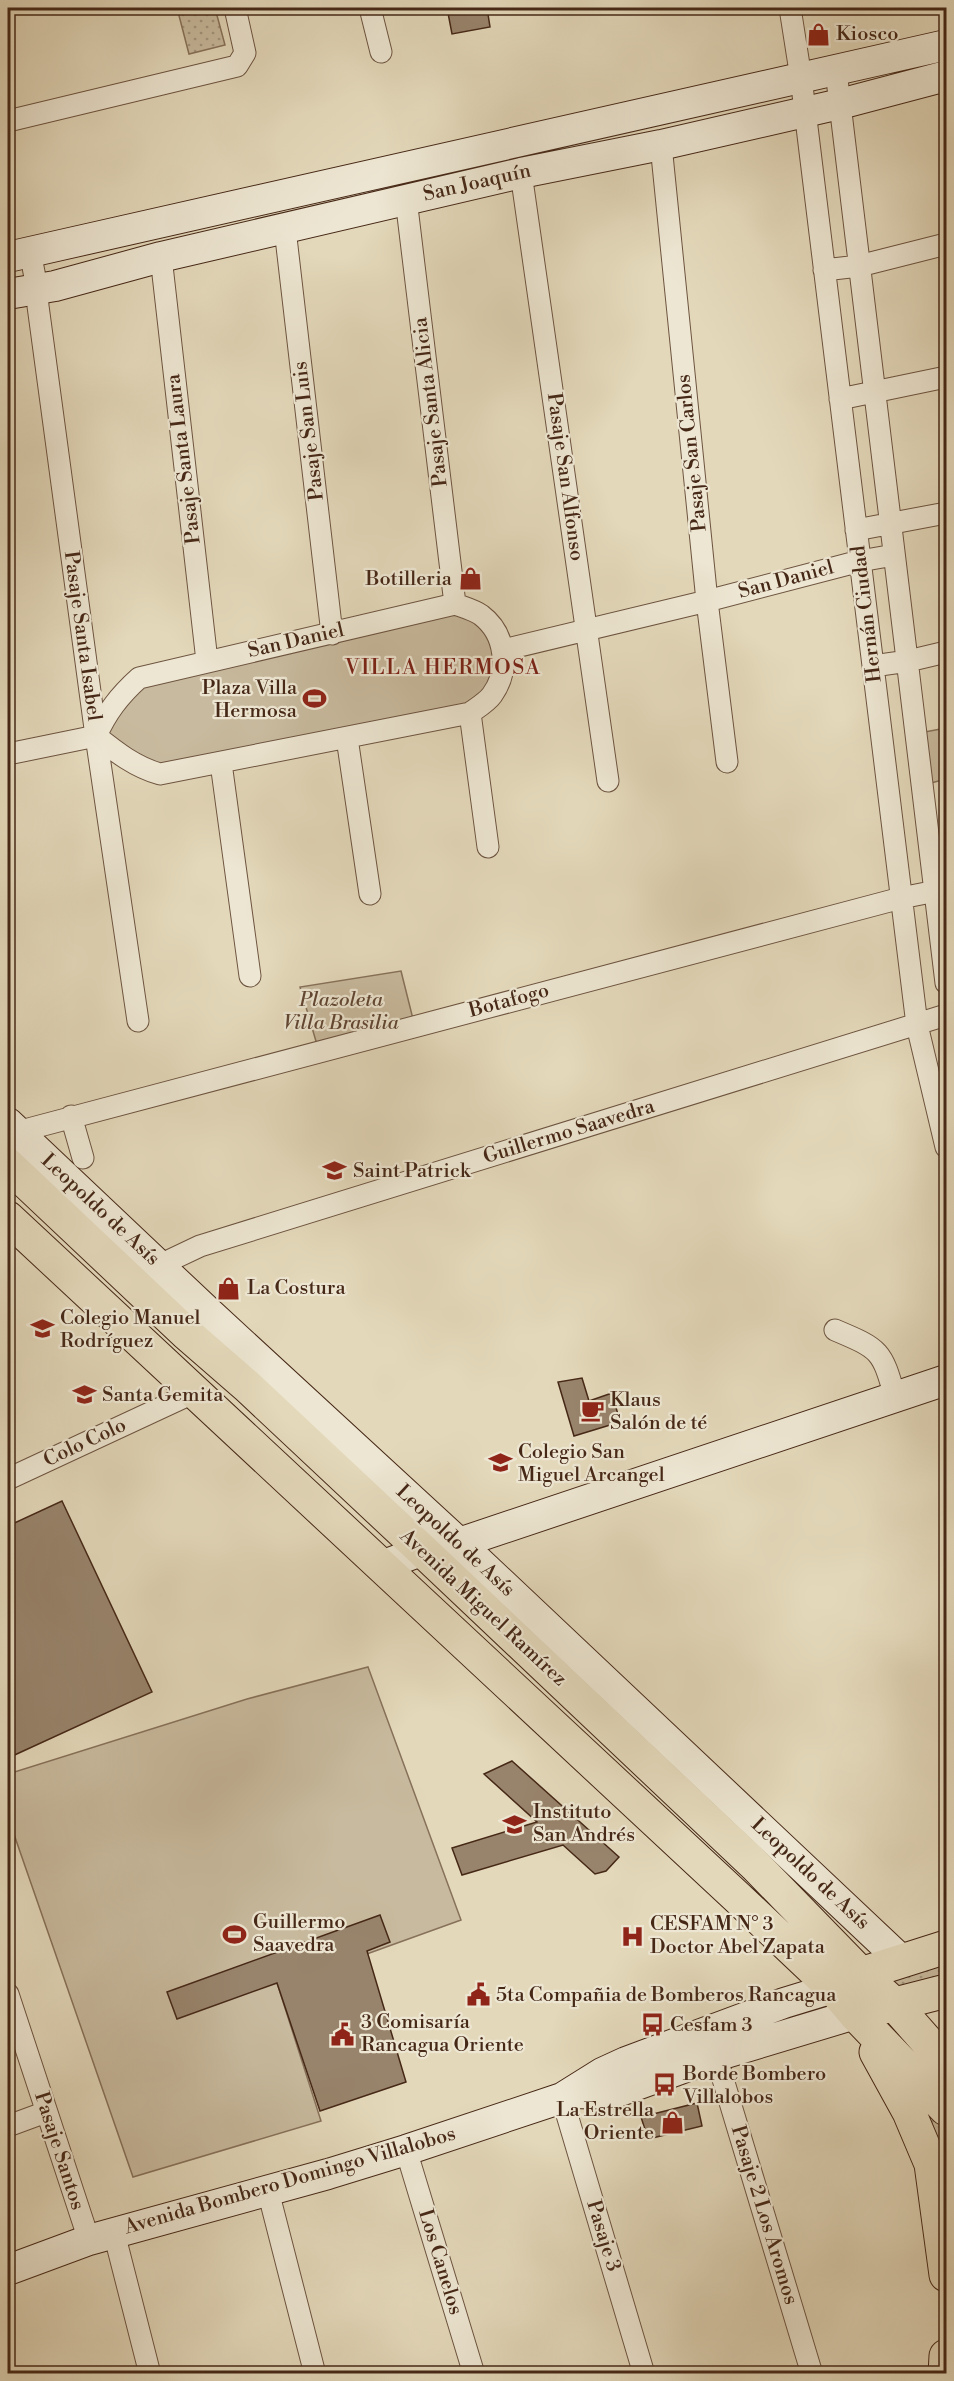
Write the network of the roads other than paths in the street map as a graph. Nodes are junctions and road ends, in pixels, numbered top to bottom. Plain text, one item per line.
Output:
1 (235, 8) edge
2 (370, 8) edge
3 (790, 8) edge
4 (946, 45) edge
5 (381, 52) dead end
6 (836, 71) junction
7 (946, 76) edge
8 (801, 78) junction
9 (840, 104) junction
10 (805, 111) junction
11 (8, 121) edge
12 (661, 144) junction
13 (521, 173) junction
14 (406, 199) junction
15 (285, 229) junction
16 (946, 244) edge
17 (19, 254) edge
18 (161, 257) junction
19 (859, 266) junction
20 (824, 270) junction
21 (37, 288) junction
22 (8, 294) edge
23 (946, 377) edge
24 (875, 393) junction
25 (840, 399) junction
26 (946, 513) edge
27 (891, 525) junction
28 (856, 531) junction
29 (894, 555) junction
30 (860, 561) junction
31 (707, 601) junction
32 (455, 604) junction
33 (587, 630) junction
34 (332, 634) junction
35 (503, 650) junction
36 (946, 652) edge
37 (207, 661) junction
38 (908, 661) junction
39 (873, 666) junction
40 (470, 713) junction
41 (96, 736) junction
42 (346, 738) junction
43 (8, 753) edge
44 (727, 762) dead end
45 (221, 763) junction
46 (608, 781) dead end
47 (488, 846) dead end
48 (941, 891) edge
49 (370, 894) dead end
50 (901, 898) junction
51 (250, 976) dead end
52 (946, 983) edge
53 (946, 1015) edge
54 (138, 1021) dead end
55 (917, 1025) junction
56 (71, 1116) junction
57 (12, 1127) edge
58 (946, 1147) edge
59 (83, 1158) dead end
60 (8, 1165) edge
61 (8, 1218) edge
62 (160, 1265) junction
63 (835, 1330) dead end
64 (946, 1380) edge
65 (195, 1392) junction
66 (895, 1397) junction
67 (320, 1455) junction
68 (8, 1479) edge
69 (459, 1543) junction
70 (423, 1551) junction
71 (382, 1566) junction
72 (946, 1947) edge
73 (902, 1961) junction
74 (847, 1981) junction
75 (946, 1990) edge
76 (8, 1994) edge
77 (894, 2004) junction
78 (855, 2014) junction
79 (716, 2056) junction
80 (946, 2063) edge
81 (567, 2095) junction
82 (946, 2109) edge
83 (46, 2112) junction
84 (8, 2126) edge
85 (406, 2150) junction
86 (268, 2191) junction
87 (101, 2236) junction
88 (8, 2270) edge
89 (946, 2275) edge
90 (946, 2356) edge
91 (150, 2373) edge
92 (315, 2373) edge
93 (474, 2373) edge
94 (644, 2373) edge
95 (812, 2373) edge
96 (945, 2373) edge

1 - 11 street
2 - 5 street
3 - 8 street, Hernán Ciudad
4 - 6 street, San Joaquín
6 - 8 street, San Joaquín
6 - 9 street, Hernán Ciudad
7 - 9 street, San Joaquín
8 - 10 street, Hernán Ciudad
8 - 17 street, San Joaquín
9 - 10 street, San Joaquín
9 - 19 street, Hernán Ciudad
10 - 12 street, San Joaquín
10 - 20 street, Hernán Ciudad
12 - 13 street, San Joaquín
12 - 31 street, Pasaje San Carlos
13 - 14 street, San Joaquín
13 - 33 street, Pasaje San Alfonso
14 - 15 street, San Joaquín
14 - 32 street, Pasaje Santa Alicia
15 - 18 street, San Joaquín
15 - 34 street, Pasaje San Luis
16 - 19 street
17 - 21 street, Pasaje Santa Isabel
18 - 21 street, San Joaquín
18 - 37 street, Pasaje Santa Laura
19 - 20 street
19 - 24 street, Hernán Ciudad
20 - 25 street, Hernán Ciudad
21 - 22 street, San Joaquín
21 - 41 street, Pasaje Santa Isabel
23 - 24 street
24 - 25 street
24 - 27 street, Hernán Ciudad
25 - 28 street, Hernán Ciudad
26 - 27 street
27 - 28 street
27 - 29 street, Hernán Ciudad
28 - 30 street, Hernán Ciudad
29 - 30 street, San Daniel
29 - 38 street, Hernán Ciudad
30 - 31 street, San Daniel
30 - 39 street, Hernán Ciudad
31 - 33 street, San Daniel
31 - 44 street, Pasaje San Carlos
32 - 34 street, San Daniel
32 - 35 street
33 - 35 street, San Daniel
33 - 46 street, Pasaje San Alfonso
34 - 37 street, San Daniel
35 - 40 street
36 - 38 street
37 - 41 street, San Daniel
38 - 39 street
38 - 48 street, Hernán Ciudad
39 - 50 street, Hernán Ciudad
40 - 42 street
40 - 47 street
41 - 43 street
41 - 45 street
41 - 54 street, Pasaje Santa Isabel
42 - 45 street
42 - 49 street
45 - 51 street
48 - 50 street, Botafogo
48 - 52 street, Hernán Ciudad
50 - 55 street, Hernán Ciudad
50 - 56 street, Botafogo
53 - 55 street, Guillermo Saavedra
55 - 58 street, Hernán Ciudad
55 - 62 street, Guillermo Saavedra
56 - 57 street, Botafogo
56 - 59 street
57 - 62 street, Leopoldo de Asís
60 - 67 main road, Avenida Miguel Ramírez
61 - 65 main road, Avenida Miguel Ramírez
62 - 69 street, Leopoldo de Asís
63 - 66 street
64 - 66 street
65 - 67 main road
65 - 68 street, Colo Colo
65 - 71 main road, Avenida Miguel Ramírez
66 - 69 street
67 - 70 main road, Avenida Miguel Ramírez
69 - 70 street
69 - 73 street, Leopoldo de Asís
70 - 71 street
70 - 74 main road, Avenida Miguel Ramírez
71 - 74 main road, Avenida Miguel Ramírez
72 - 73 main road, Avenida Bombero Domingo Villalobos
73 - 74 main road, Avenida Bombero Domingo Villalobos
74 - 77 main road, Avenida Miguel Ramírez
74 - 78 main road, Avenida Miguel Ramírez
74 - 81 street, Avenida Bombero Domingo Villalobos
75 - 77 main road, Avenida Bombero Domingo Villalobos
76 - 83 street, Pasaje Santos
77 - 78 main road, Avenida Bombero Domingo Villalobos
77 - 80 main road, Avenida Miguel Ramírez
78 - 79 street, Avenida Bombero Domingo Villalobos
78 - 82 main road, Avenida Miguel Ramírez
78 - 89 main road
79 - 81 street, Avenida Bombero Domingo Villalobos
79 - 95 street, Pasaje 2 Los Aromos
81 - 85 street, Avenida Bombero Domingo Villalobos
81 - 94 street, Pasaje 3
83 - 84 street
83 - 87 street, Pasaje Santos
85 - 86 street, Avenida Bombero Domingo Villalobos
85 - 93 street, Los Canelos
86 - 87 street, Avenida Bombero Domingo Villalobos
86 - 92 street
87 - 88 street, Avenida Bombero Domingo Villalobos
87 - 91 street, Pasaje Santos
90 - 96 main road

